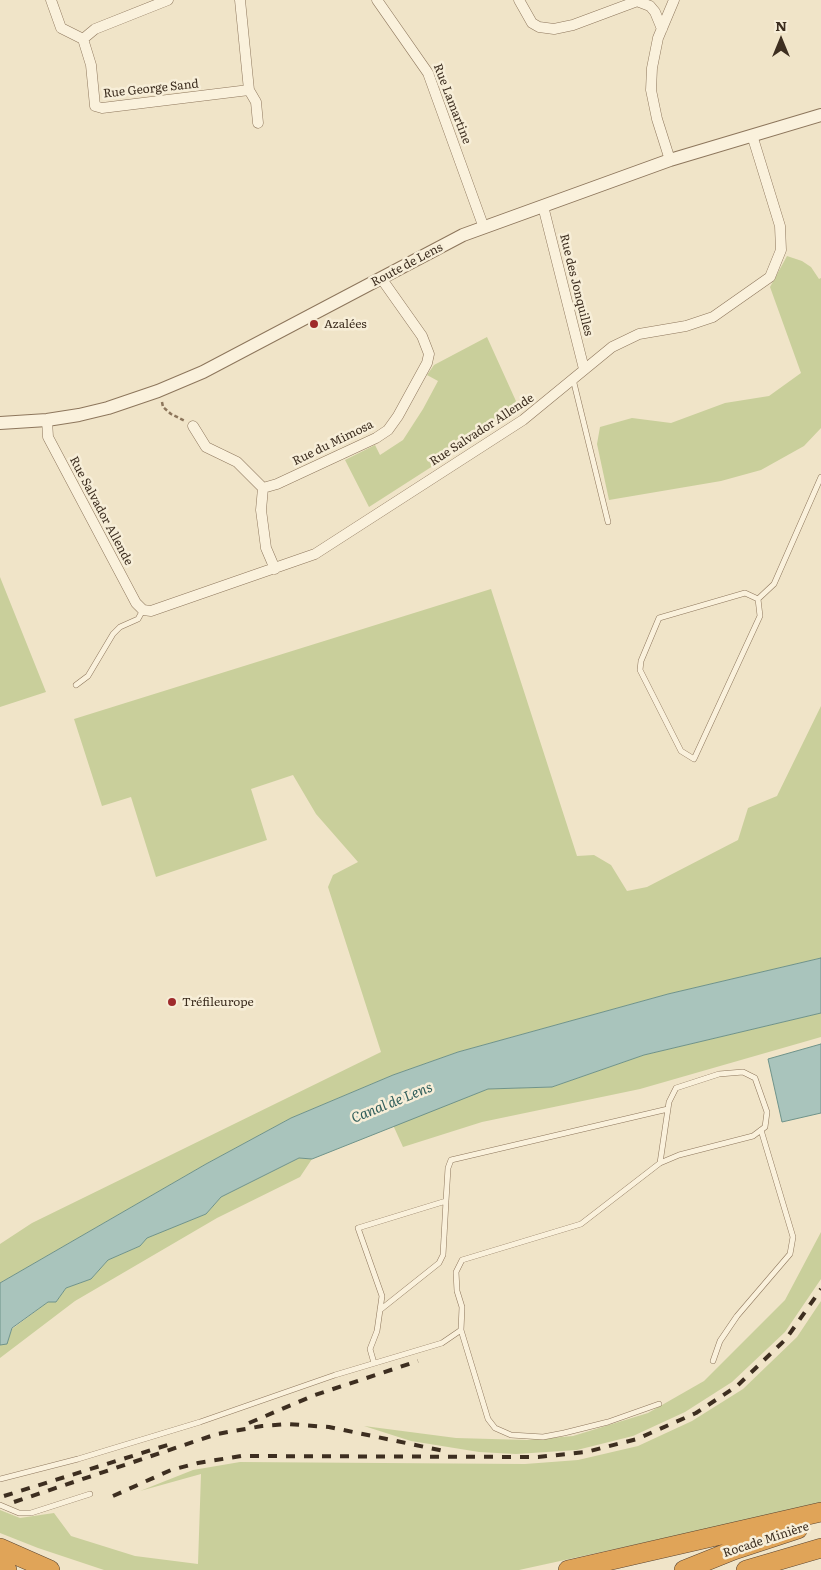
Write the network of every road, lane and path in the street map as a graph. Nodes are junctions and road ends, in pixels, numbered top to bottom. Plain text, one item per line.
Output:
1 (51, 0) edge
2 (168, 0) edge
3 (240, 0) edge
4 (377, 0) edge
5 (519, 0) edge
6 (639, 0) edge
7 (674, 0) edge
8 (662, 29) junction
9 (83, 39) junction
10 (249, 90) junction
11 (821, 115) edge
12 (258, 123) dead end
13 (752, 135) junction
14 (670, 160) junction
15 (543, 206) junction
16 (484, 228) junction
17 (381, 278) junction
18 (584, 369) junction
19 (573, 379) junction
20 (158, 391) junction
21 (47, 420) junction
22 (0, 423) edge
23 (193, 426) joint
24 (821, 477) edge
25 (263, 488) junction
26 (608, 522) dead end
27 (275, 569) junction
28 (758, 599) junction
29 (143, 610) junction
30 (76, 685) dead end
31 (668, 1109) junction
32 (761, 1130) junction
33 (660, 1163) junction
34 (446, 1201) junction
35 (380, 1310) junction
36 (461, 1330) junction
37 (713, 1361) dead end
38 (374, 1363) junction
39 (659, 1404) dead end
40 (0, 1479) edge
41 (90, 1494) dead end
42 (0, 1505) edge
43 (821, 1512) edge
44 (821, 1523) edge
45 (0, 1548) edge
46 (821, 1548) edge
47 (821, 1555) edge
48 (0, 1567) edge
49 (6, 1570) edge
50 (50, 1570) edge
51 (568, 1570) edge
52 (684, 1570) edge
53 (746, 1570) edge
54 (787, 1570) edge

1 - 9 street
2 - 9 street
3 - 10 street
4 - 16 street, Rue Lamartine
5 - 6 street
6 - 8 street
7 - 8 street
8 - 14 street
9 - 10 street, Rue George Sand
10 - 12 street
11 - 13 street, Route de Lens
13 - 14 street, Route de Lens
13 - 18 street, Rue Salvador Allende
14 - 15 street, Route de Lens
15 - 16 street, Route de Lens
15 - 18 street, Rue des Jonquilles
16 - 17 street, Route de Lens
17 - 20 street, Route de Lens
17 - 25 street, Rue du Mimosa
18 - 19 street, Rue Salvador Allende
19 - 26 lane
19 - 27 street, Rue Salvador Allende
20 - 21 street, Route de Lens
20 - 23 path
21 - 22 street, Route de Lens
21 - 29 street, Rue Salvador Allende
23 - 25 street
24 - 28 lane
25 - 27 street
27 - 29 street, Rue Salvador Allende
28 - 28 lane
29 - 30 lane, Rue Salvador Allende
31 - 32 lane
31 - 33 lane
31 - 34 lane
32 - 33 lane
32 - 37 lane
33 - 36 lane
34 - 35 lane
34 - 35 lane
35 - 38 lane
36 - 38 lane
36 - 39 lane
38 - 40 lane
41 - 42 lane
43 - 51 highway
44 - 52 highway, Rocade Minière
45 - 50 highway
46 - 53 highway, Rocade Minière
47 - 54 highway
48 - 49 highway

